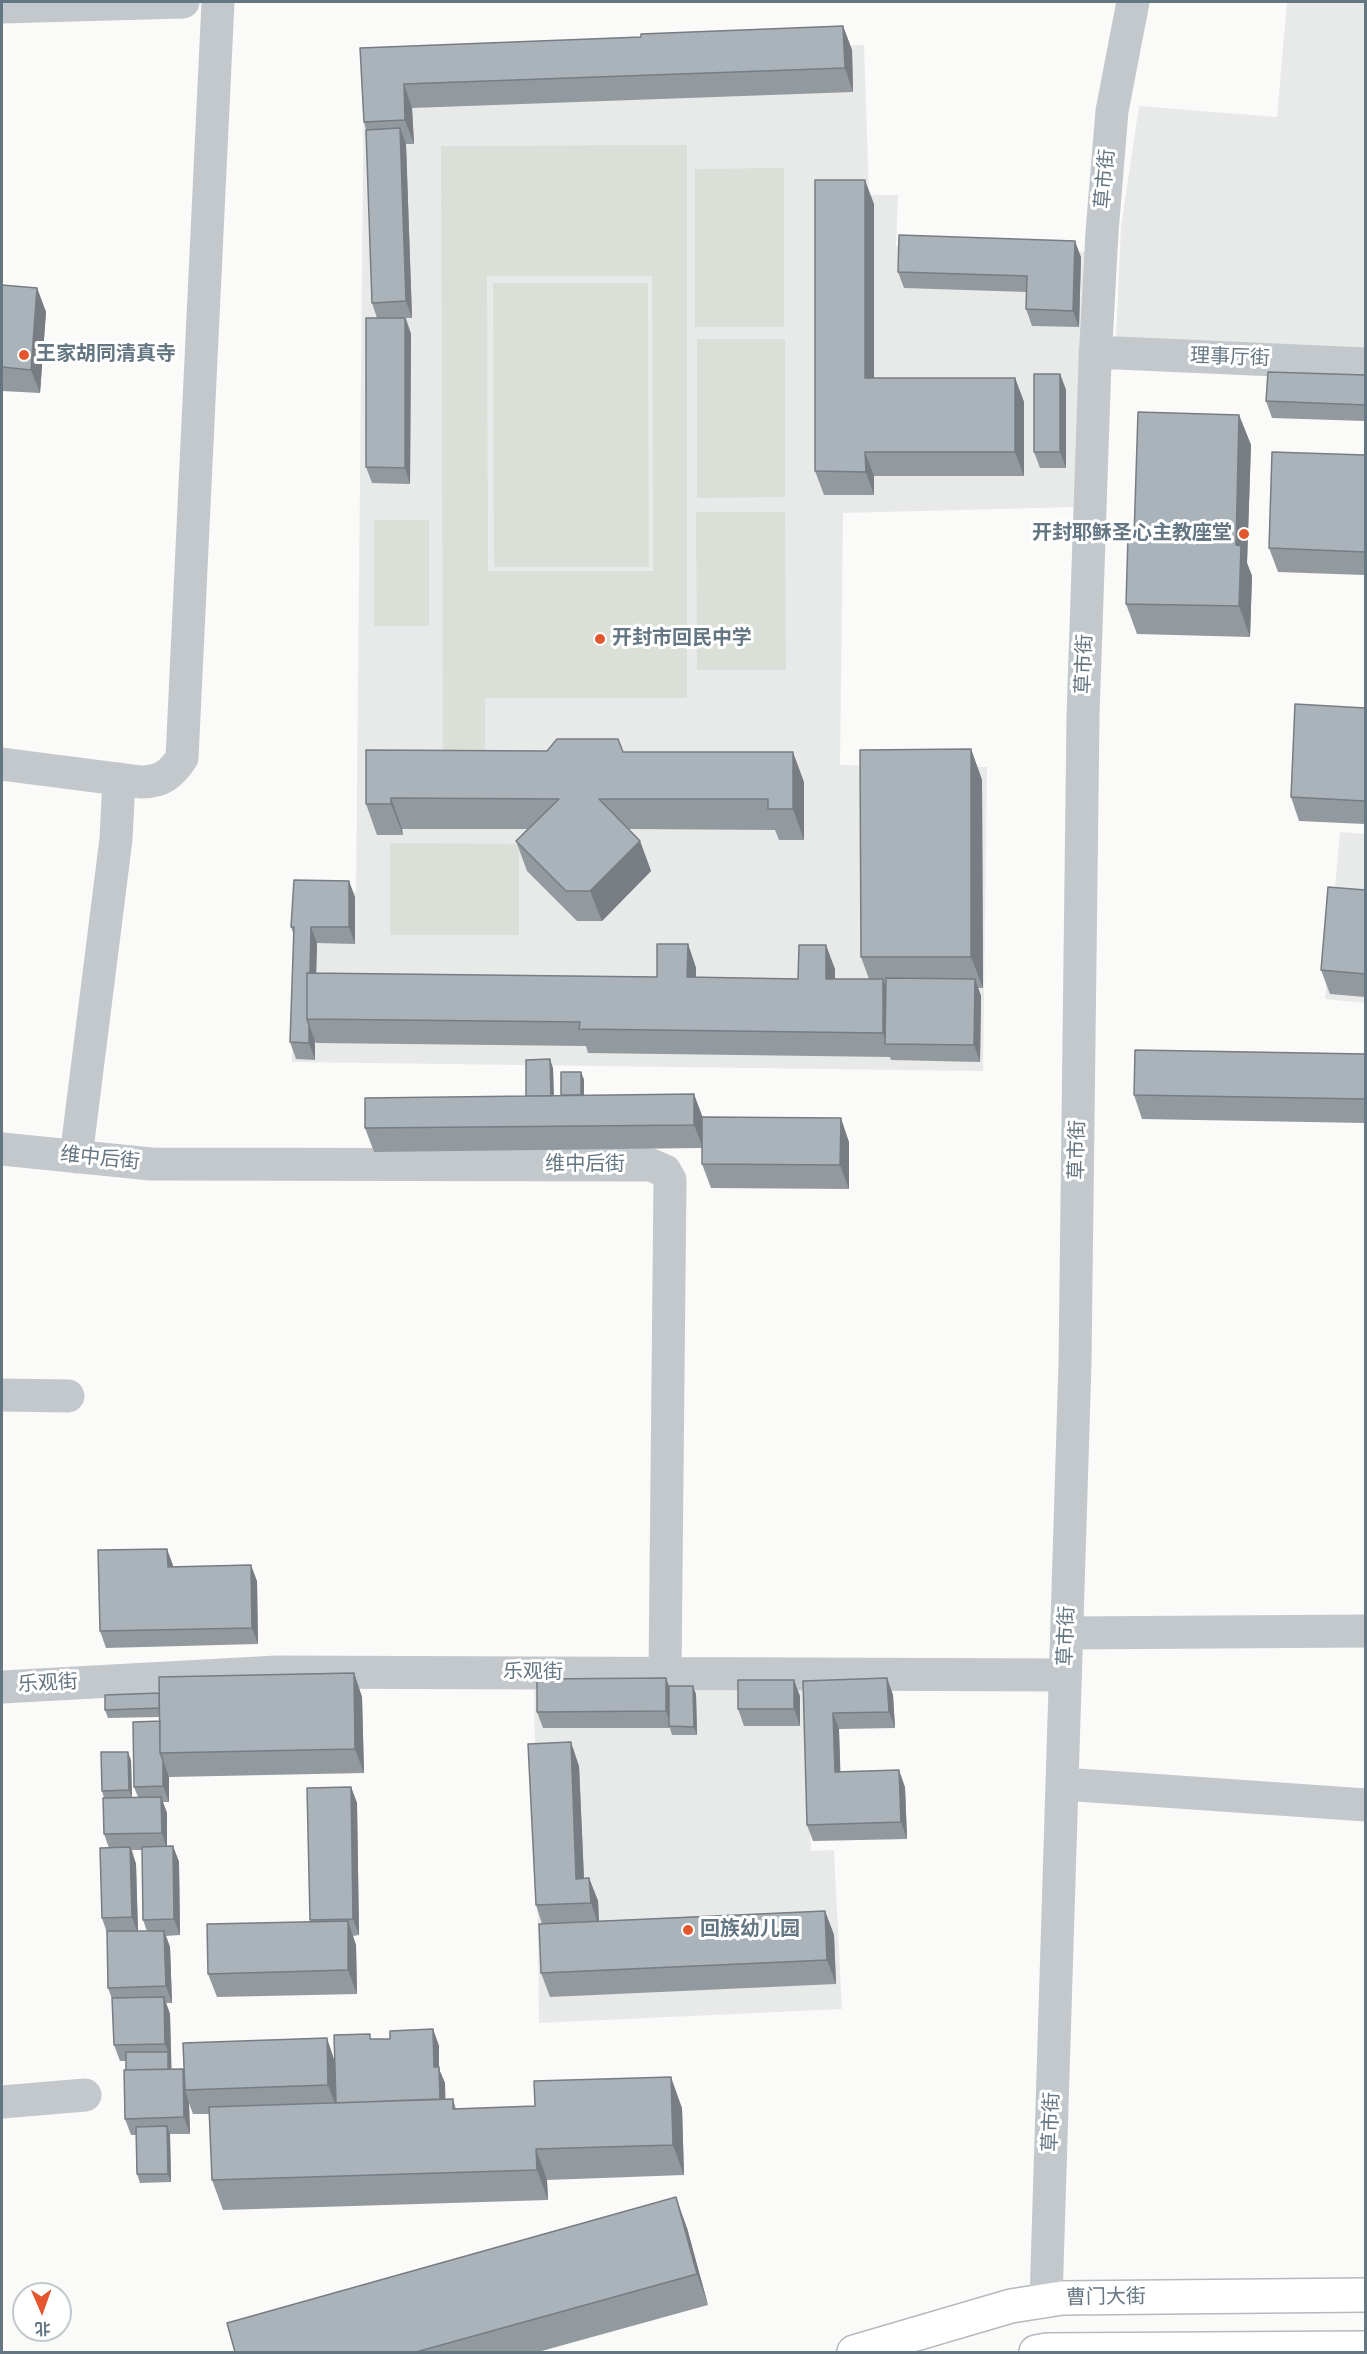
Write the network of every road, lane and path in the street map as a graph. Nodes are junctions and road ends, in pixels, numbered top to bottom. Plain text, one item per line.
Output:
1 (183, 2) edge
2 (218, 2) edge
3 (1133, 2) edge
4 (2, 7) edge
5 (1095, 352) junction
6 (1365, 364) edge
7 (2, 764) edge
8 (119, 779) junction
9 (2, 1149) edge
10 (76, 1156) junction
11 (2, 1395) edge
12 (68, 1396) dead end
13 (1365, 1631) edge
14 (1067, 1633) junction
15 (665, 1673) junction
16 (1065, 1675) junction
17 (2, 1687) edge
18 (1063, 1784) junction
19 (1365, 1805) edge
20 (84, 2096) dead end
21 (2, 2102) edge
22 (1365, 2295) edge
23 (1046, 2301) junction
24 (1365, 2348) edge
25 (854, 2352) edge
26 (1036, 2352) edge

1 - 4 street
2 - 8 street
3 - 5 street, 草市街
5 - 6 street, 理事厅街
5 - 14 street, 草市街
7 - 8 street
8 - 10 street
9 - 10 street, 维中后街
10 - 15 street, 维中后街
11 - 12 street
13 - 14 street
14 - 16 street, 草市街
15 - 16 street, 乐观街
15 - 17 street, 乐观街
16 - 18 street, 草市街
18 - 19 street
18 - 23 street, 草市街
20 - 21 street
22 - 23 main road, 曹门大街
23 - 25 main road, 曹门大街
24 - 26 main road

